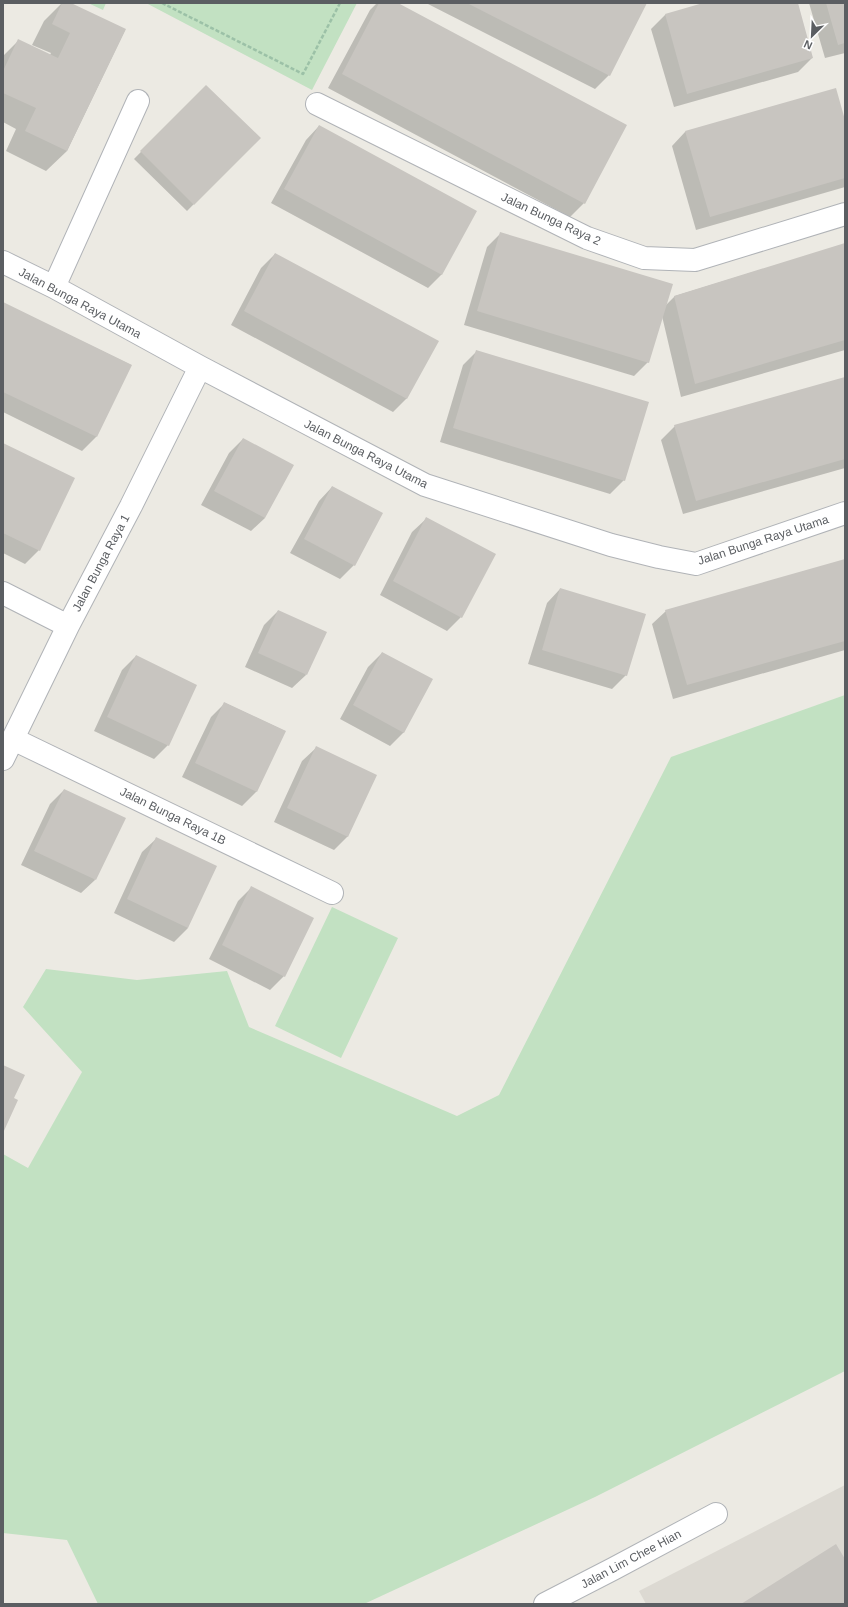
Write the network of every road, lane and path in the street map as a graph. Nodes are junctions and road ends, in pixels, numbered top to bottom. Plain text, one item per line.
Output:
1 (162, 3) edge
2 (340, 3) edge
3 (138, 101) dead end
4 (317, 104) dead end
5 (845, 214) edge
6 (3, 262) edge
7 (54, 287) junction
8 (200, 367) junction
9 (845, 513) edge
10 (3, 593) edge
11 (68, 626) junction
12 (13, 740) junction
13 (3, 759) edge
14 (332, 893) dead end
15 (716, 1514) dead end
16 (545, 1604) edge

1 - 2 path
3 - 7 street
4 - 5 street, Jalan Bunga Raya 2
6 - 7 street, Jalan Bunga Raya Utama
7 - 8 street, Jalan Bunga Raya Utama
8 - 9 street, Jalan Bunga Raya Utama
8 - 11 street, Jalan Bunga Raya 1
10 - 11 street
11 - 12 street, Jalan Bunga Raya 1
12 - 13 street, Jalan Bunga Raya 1
12 - 14 street, Jalan Bunga Raya 1B
15 - 16 street, Jalan Lim Chee Hian

